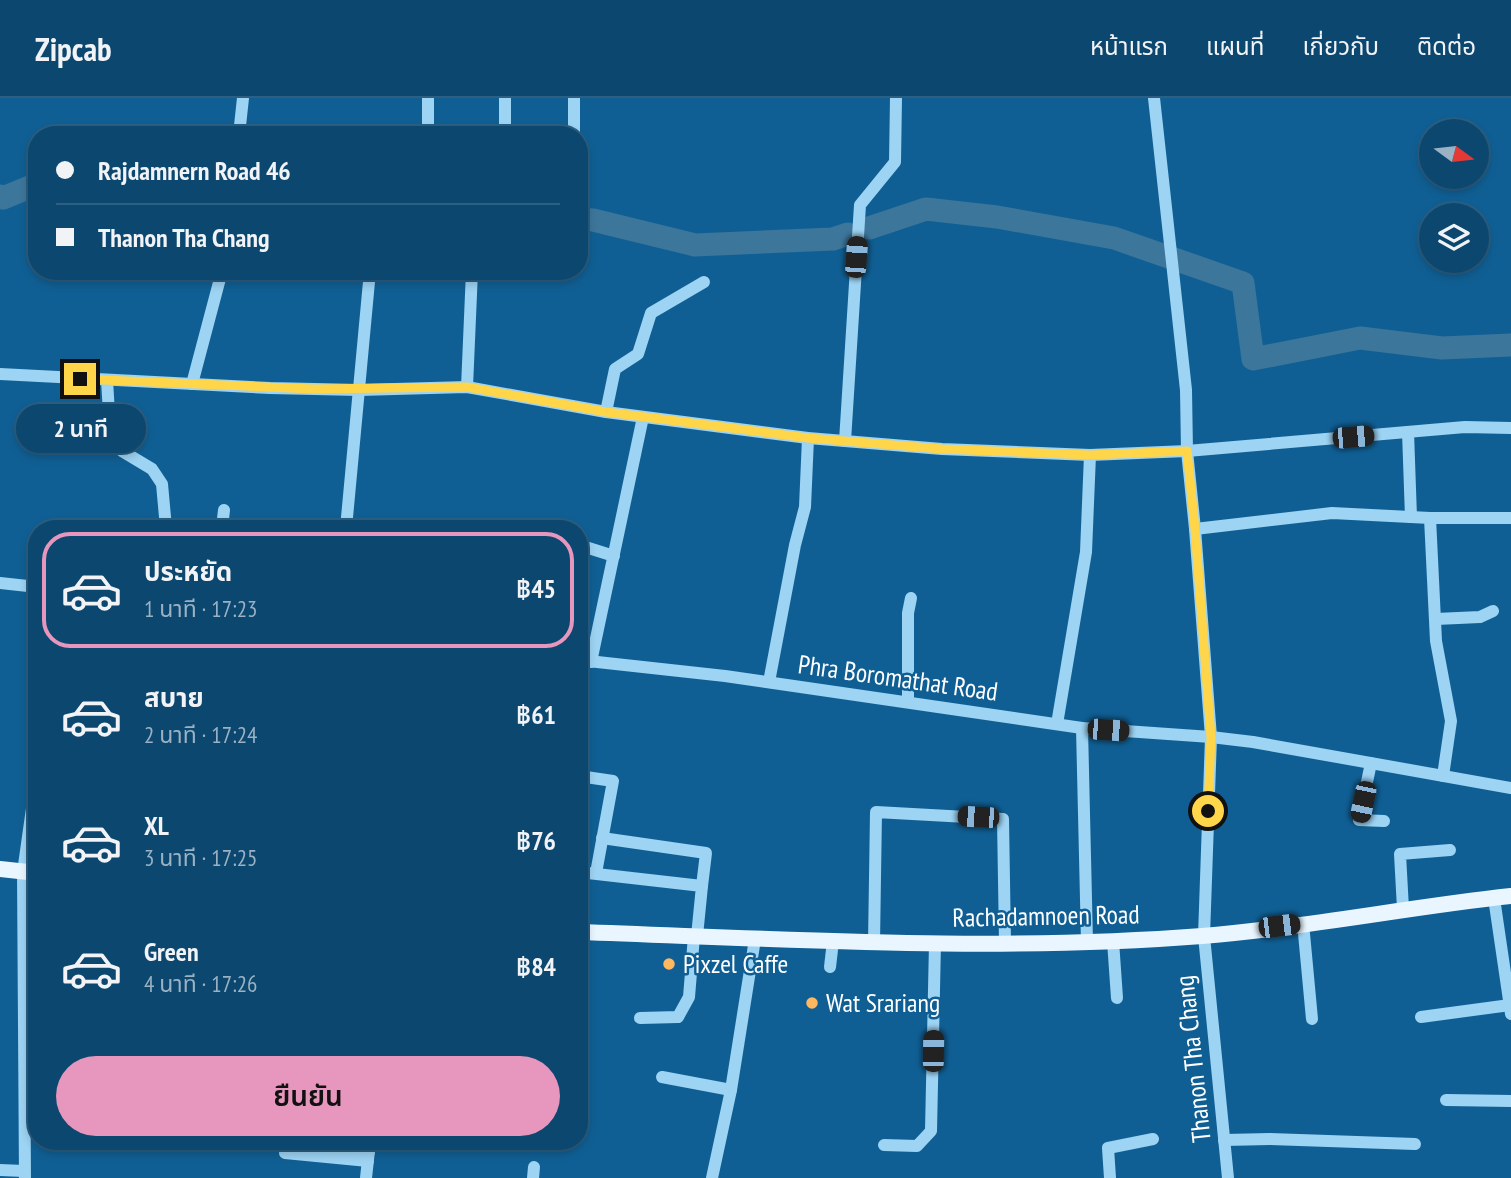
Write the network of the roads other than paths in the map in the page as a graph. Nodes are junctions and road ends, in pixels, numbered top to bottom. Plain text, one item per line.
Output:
1 (243, 98) edge
2 (428, 98) edge
3 (505, 98) edge
4 (573, 98) edge
5 (895, 98) edge
6 (1154, 98) edge
7 (240, 126) edge
8 (428, 126) edge
9 (505, 126) edge
10 (574, 126) edge
11 (220, 280) edge
12 (369, 280) edge
13 (472, 280) edge
14 (704, 282) dead end
15 (0, 374) edge
16 (107, 380) junction
17 (192, 384) junction
18 (467, 387) junction
19 (359, 390) junction
20 (606, 412) junction
21 (643, 417) junction
22 (1511, 428) edge
23 (1408, 432) junction
24 (808, 438) junction
25 (845, 441) junction
26 (1187, 451) junction
27 (1090, 455) junction
28 (225, 510) dead end
29 (1411, 517) junction
30 (1430, 518) junction
31 (1511, 518) edge
32 (165, 520) edge
33 (223, 520) edge
34 (347, 520) edge
35 (1195, 529) junction
36 (588, 548) edge
37 (614, 555) junction
38 (0, 583) edge
39 (28, 586) edge
40 (911, 598) dead end
41 (1493, 611) dead end
42 (1436, 619) junction
43 (588, 650) edge
44 (588, 661) edge
45 (769, 682) junction
46 (908, 702) junction
47 (1058, 724) junction
48 (1082, 728) junction
49 (1211, 737) junction
50 (1371, 764) junction
51 (1443, 776) junction
52 (588, 777) edge
53 (1511, 788) edge
54 (1384, 821) dead end
55 (602, 838) junction
56 (1450, 850) dead end
57 (0, 869) edge
58 (28, 872) edge
59 (588, 873) edge
60 (596, 873) junction
61 (702, 886) junction
62 (1511, 896) edge
63 (1494, 898) junction
64 (1403, 909) junction
65 (1303, 923) junction
66 (588, 932) edge
67 (696, 936) junction
68 (1204, 936) junction
69 (755, 939) junction
70 (833, 941) junction
71 (1113, 941) junction
72 (1087, 942) junction
73 (874, 943) junction
74 (935, 943) junction
75 (1004, 943) junction
76 (831, 967) dead end
77 (28, 973) edge
78 (1117, 998) dead end
79 (1510, 1010) edge
80 (1421, 1017) dead end
81 (640, 1018) dead end
82 (1312, 1019) dead end
83 (662, 1077) dead end
84 (731, 1090) junction
85 (1446, 1101) dead end
86 (1511, 1101) edge
87 (1153, 1139) dead end
88 (1224, 1140) junction
89 (1415, 1144) dead end
90 (884, 1145) dead end
91 (369, 1151) edge
92 (285, 1153) dead end
93 (0, 1170) edge
94 (24, 1175) edge
95 (366, 1178) edge
96 (712, 1178) edge
97 (1110, 1178) edge
98 (1228, 1178) edge

1 - 7 street
2 - 8 street
3 - 9 street
4 - 10 street
5 - 25 street
6 - 26 street, Thanon Tha Chang
11 - 17 street
12 - 19 street
13 - 18 street
14 - 20 street
15 - 16 street
16 - 17 street
16 - 32 street
17 - 19 street
18 - 19 street
18 - 20 street
19 - 34 street
20 - 21 street
21 - 24 street
21 - 37 street
22 - 23 street
23 - 26 street
23 - 29 street
24 - 25 street
24 - 45 street
25 - 27 street
26 - 27 street
26 - 35 street, Thanon Tha Chang
27 - 47 street
28 - 33 street
29 - 30 street
29 - 35 street
30 - 31 street
30 - 42 street
35 - 49 street, Thanon Tha Chang
36 - 37 street
37 - 43 street
38 - 39 street
40 - 46 street
41 - 42 street
42 - 51 street
44 - 45 street, Phra Boromathat Road
45 - 46 street, Phra Boromathat Road
46 - 47 street, Phra Boromathat Road
47 - 48 street, Phra Boromathat Road
48 - 49 street, Phra Boromathat Road
48 - 72 street
49 - 50 street, Phra Boromathat Road
49 - 68 street, Thanon Tha Chang
50 - 51 street, Phra Boromathat Road
50 - 54 street
51 - 53 street, Phra Boromathat Road
52 - 55 street
55 - 60 street
55 - 61 street
56 - 64 street
57 - 58 main road
59 - 60 street
60 - 61 street
61 - 67 street
62 - 63 main road, Rachadamnoen Road
63 - 64 main road, Rachadamnoen Road
63 - 79 street
64 - 65 main road, Rachadamnoen Road
65 - 68 main road, Rachadamnoen Road
65 - 82 street
66 - 67 main road, Rachadamnoen Road
67 - 69 main road, Rachadamnoen Road
67 - 81 street
68 - 71 main road, Rachadamnoen Road
68 - 88 street, Thanon Tha Chang
69 - 70 main road, Rachadamnoen Road
69 - 84 street
70 - 73 main road, Rachadamnoen Road
70 - 76 street
71 - 72 main road, Rachadamnoen Road
71 - 78 street
72 - 75 main road, Rachadamnoen Road
73 - 74 main road, Rachadamnoen Road
73 - 75 street
74 - 75 main road, Rachadamnoen Road
74 - 90 street
77 - 94 street
79 - 80 street
83 - 84 street
84 - 96 street
85 - 86 street
87 - 97 street
88 - 89 street
88 - 98 street, Thanon Tha Chang
91 - 92 street
91 - 95 street
93 - 94 street

